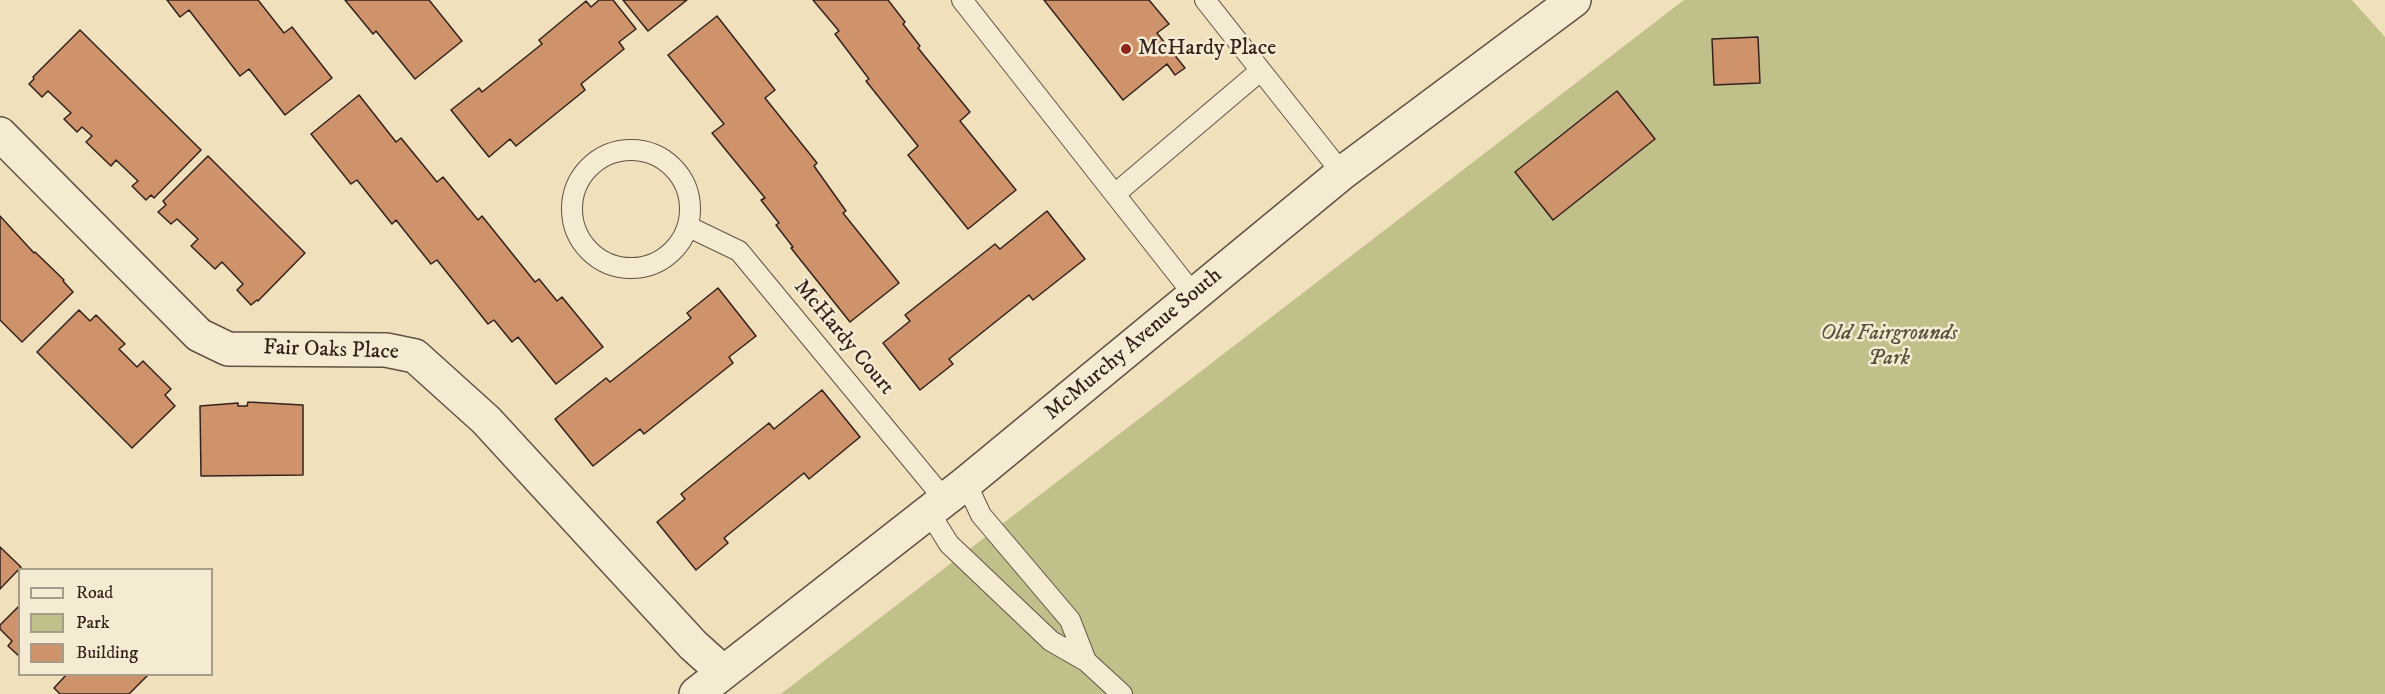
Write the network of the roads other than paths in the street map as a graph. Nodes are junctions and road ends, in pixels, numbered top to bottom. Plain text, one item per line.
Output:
1 (962, 0) edge
2 (1205, 0) edge
3 (1574, 0) edge
4 (1260, 71) junction
5 (0, 134) edge
6 (1342, 173) junction
7 (1115, 194) junction
8 (688, 227) junction
9 (1194, 295) junction
10 (947, 498) junction
11 (1086, 662) junction
12 (723, 672) junction
13 (696, 694) edge
14 (1122, 694) edge

1 - 7 lane
2 - 4 lane
3 - 6 street, McMurchy Avenue South
4 - 6 lane
4 - 7 lane
5 - 12 street, Fair Oaks Place
6 - 9 street, McMurchy Avenue South
7 - 9 lane
8 - 8 lane
8 - 10 lane, McHardy Court
9 - 10 street, McMurchy Avenue South
10 - 11 lane
10 - 11 lane
10 - 12 street, McMurchy Avenue South
11 - 14 lane
12 - 13 street, McMurchy Avenue South

